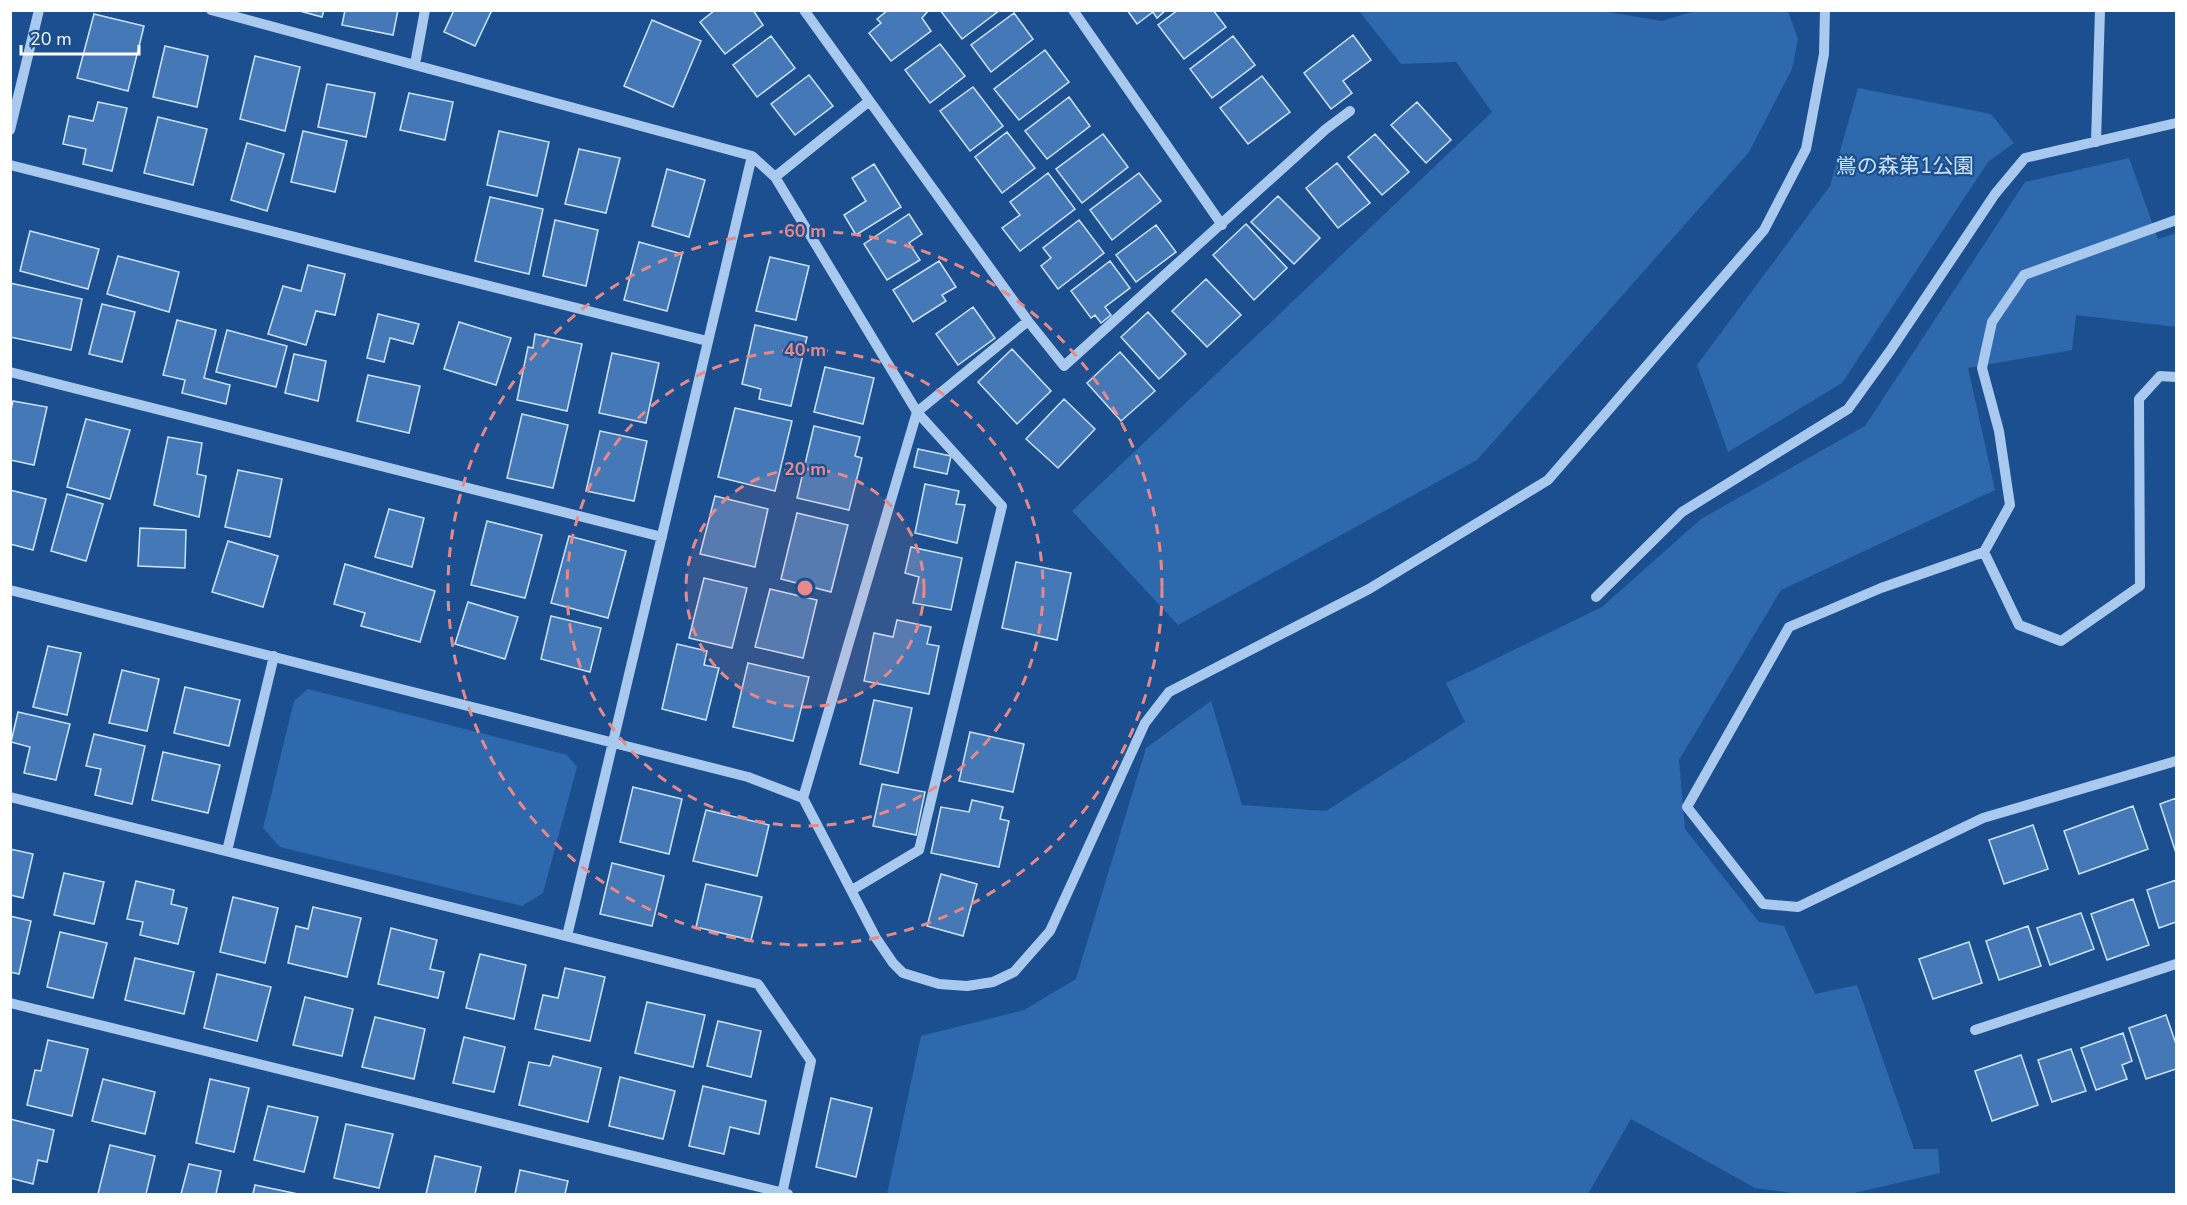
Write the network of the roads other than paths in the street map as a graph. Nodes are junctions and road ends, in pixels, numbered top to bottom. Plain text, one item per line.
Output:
1 (39, 10) edge
2 (211, 10) edge
3 (425, 10) edge
4 (804, 10) edge
5 (1073, 10) edge
6 (1826, 10) edge
7 (2100, 10) edge
8 (416, 64) junction
9 (868, 102) junction
10 (1350, 111) dead end
11 (2176, 123) edge
12 (10, 130) edge
13 (2096, 142) junction
14 (752, 156) junction
15 (10, 165) edge
16 (775, 177) junction
17 (2176, 220) edge
18 (1222, 225) junction
19 (1028, 321) junction
20 (707, 341) junction
21 (10, 372) edge
22 (2176, 377) edge
23 (917, 412) junction
24 (662, 537) junction
25 (1984, 552) junction
26 (10, 590) edge
27 (1596, 597) dead end
28 (274, 656) junction
29 (611, 742) junction
30 (2176, 761) edge
31 (10, 797) edge
32 (803, 798) junction
33 (227, 851) junction
34 (852, 890) junction
35 (567, 936) junction
36 (2176, 964) edge
37 (10, 1003) edge
38 (1975, 1030) dead end
39 (785, 1194) edge

1 - 12 street
2 - 8 street
3 - 8 street
4 - 9 street
5 - 18 street
6 - 34 street
7 - 13 street
8 - 14 street
9 - 16 street
9 - 19 street
10 - 18 street
11 - 13 street
13 - 27 street
14 - 16 street
14 - 20 street
15 - 20 street
16 - 23 street
17 - 25 street
18 - 19 street
19 - 23 street
20 - 24 street
21 - 24 street
22 - 25 street
23 - 32 street
23 - 34 street
24 - 29 street
25 - 30 street
26 - 28 street
28 - 29 street
28 - 33 street
29 - 32 street
29 - 35 street
31 - 33 street
32 - 34 street
33 - 35 street
35 - 39 street
36 - 38 street
37 - 39 street

